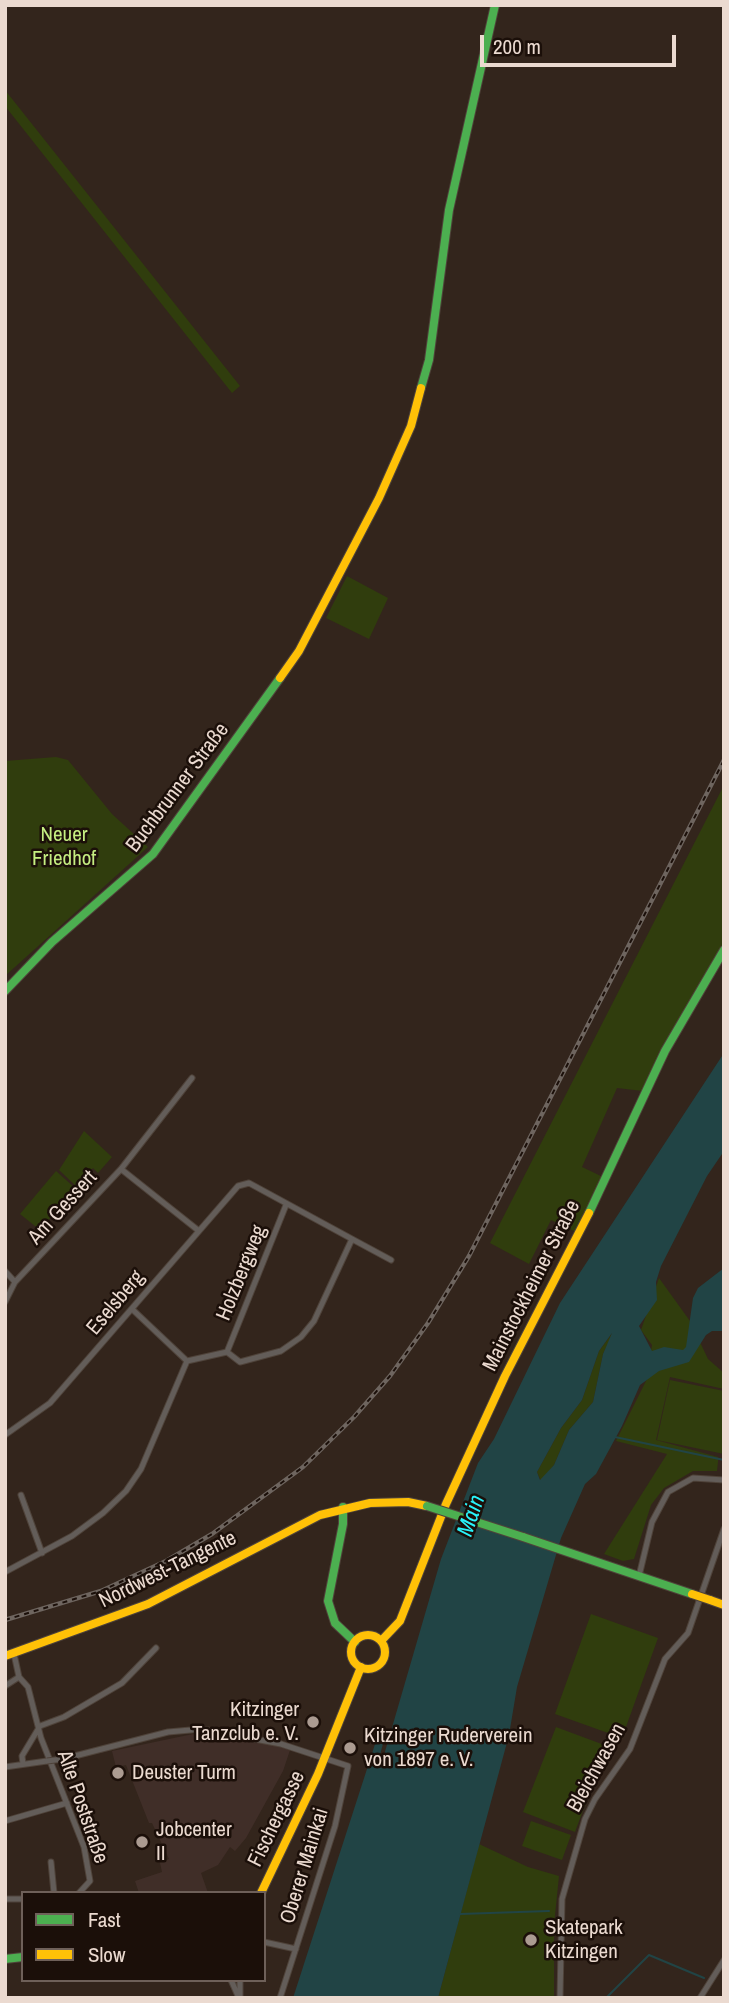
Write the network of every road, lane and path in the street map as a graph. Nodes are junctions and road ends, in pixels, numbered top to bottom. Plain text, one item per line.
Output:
1 (495, 5) edge
2 (724, 950) edge
3 (5, 991) edge
4 (192, 1078) dead end
5 (121, 1169) junction
6 (286, 1205) junction
7 (199, 1231) junction
8 (352, 1239) junction
9 (391, 1260) dead end
10 (5, 1271) edge
11 (15, 1282) junction
12 (5, 1302) edge
13 (132, 1308) junction
14 (227, 1352) junction
15 (187, 1361) junction
16 (5, 1436) edge
17 (724, 1480) edge
18 (20, 1495) dead end
19 (343, 1507) junction
20 (724, 1529) edge
21 (42, 1553) junction
22 (5, 1572) edge
23 (639, 1576) junction
24 (724, 1605) edge
25 (381, 1641) junction
26 (355, 1642) junction
27 (156, 1648) dead end
28 (10, 1655) edge
29 (361, 1667) junction
30 (19, 1677) junction
31 (5, 1686) edge
32 (40, 1726) junction
33 (324, 1760) junction
34 (23, 1764) junction
35 (5, 1767) edge
36 (67, 1803) junction
37 (5, 1821) edge
38 (51, 1862) dead end
39 (54, 1891) edge
40 (81, 1891) edge
41 (262, 1891) edge
42 (266, 1942) edge
43 (296, 1949) junction
44 (724, 1960) edge
45 (232, 1982) edge
46 (239, 1998) edge
47 (280, 1998) edge
48 (560, 1998) edge
49 (700, 1998) edge

1 - 3 main road, Buchbrunner Straße
2 - 25 main road, Mainstockheimer Straße
4 - 5 street, Am Gessert
5 - 7 street, Am Gessert
5 - 11 street, Am Gessert
6 - 7 street, Eselsberg
6 - 8 street
6 - 14 street, Holzbergweg
7 - 13 street, Eselsberg
8 - 9 street
8 - 14 street
10 - 11 street
11 - 12 street, Am Gessert
13 - 15 street
13 - 16 street, Eselsberg
14 - 15 street
15 - 21 street
17 - 23 street
18 - 21 street
19 - 23 main road, Nordwest-Tangente, bridge
19 - 26 main road
19 - 28 main road, Nordwest-Tangente
20 - 48 street, Bleichwasen
21 - 22 street
23 - 24 main road, Nordwest-Tangente, bridge
25 - 26 main road
25 - 29 main road
26 - 29 main road
27 - 32 street
28 - 30 street, Alte Poststraße
29 - 33 main road
30 - 31 street
30 - 32 street, Alte Poststraße
32 - 34 street, Alte Poststraße
32 - 36 street, Alte Poststraße
33 - 34 street, Oberer Mainkai, bridge
33 - 41 main road, Fischergasse
33 - 43 street, Oberer Mainkai
34 - 35 street, Oberer Mainkai
36 - 37 street
36 - 40 street, Alte Poststraße
38 - 39 street
42 - 43 street
43 - 47 street, Oberer Mainkai
44 - 49 street
45 - 46 street

